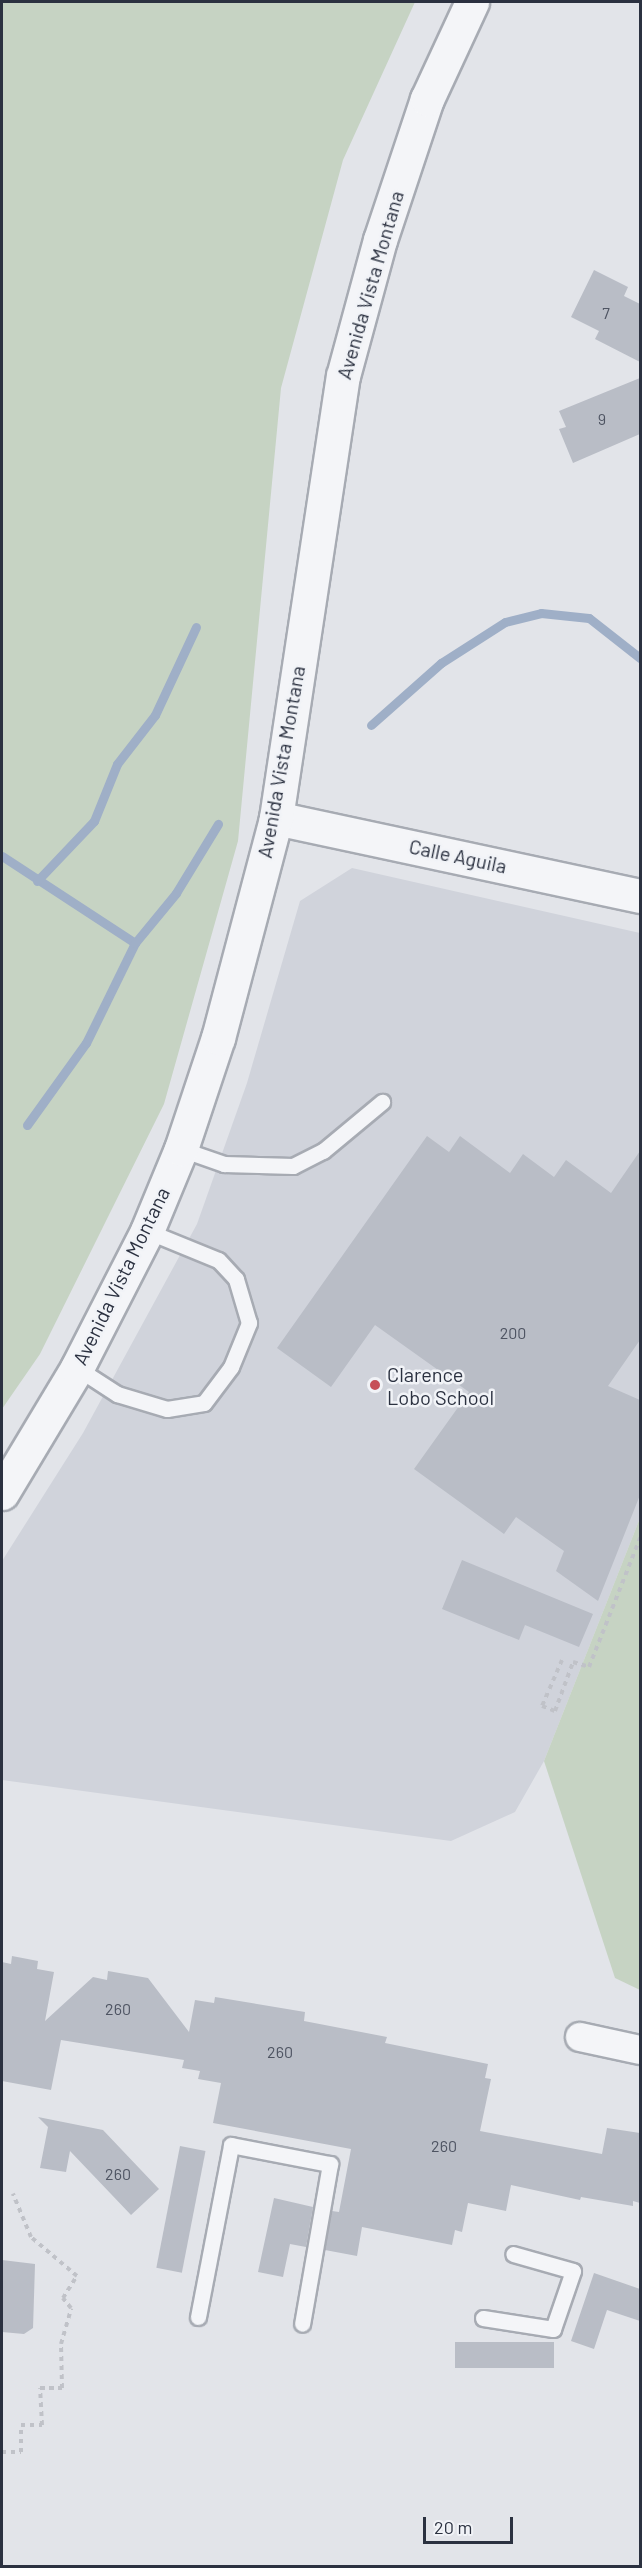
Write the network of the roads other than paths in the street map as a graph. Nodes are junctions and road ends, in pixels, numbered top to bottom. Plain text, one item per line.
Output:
1 (472, 2) edge
2 (276, 818) junction
3 (640, 896) edge
4 (382, 1102) dead end
5 (180, 1149) junction
6 (147, 1231) junction
7 (77, 1368) junction
8 (2, 1493) edge
9 (580, 2037) dead end
10 (640, 2050) edge
11 (513, 2254) dead end
12 (198, 2317) dead end
13 (483, 2318) dead end
14 (302, 2324) dead end

1 - 2 street, Avenida Vista Montana
2 - 3 street, Calle Aguila
2 - 5 street, Avenida Vista Montana
4 - 5 lane
5 - 6 street, Avenida Vista Montana
6 - 7 street, Avenida Vista Montana
6 - 7 lane
7 - 8 street, Avenida Vista Montana
9 - 10 street
11 - 13 lane
12 - 14 lane

